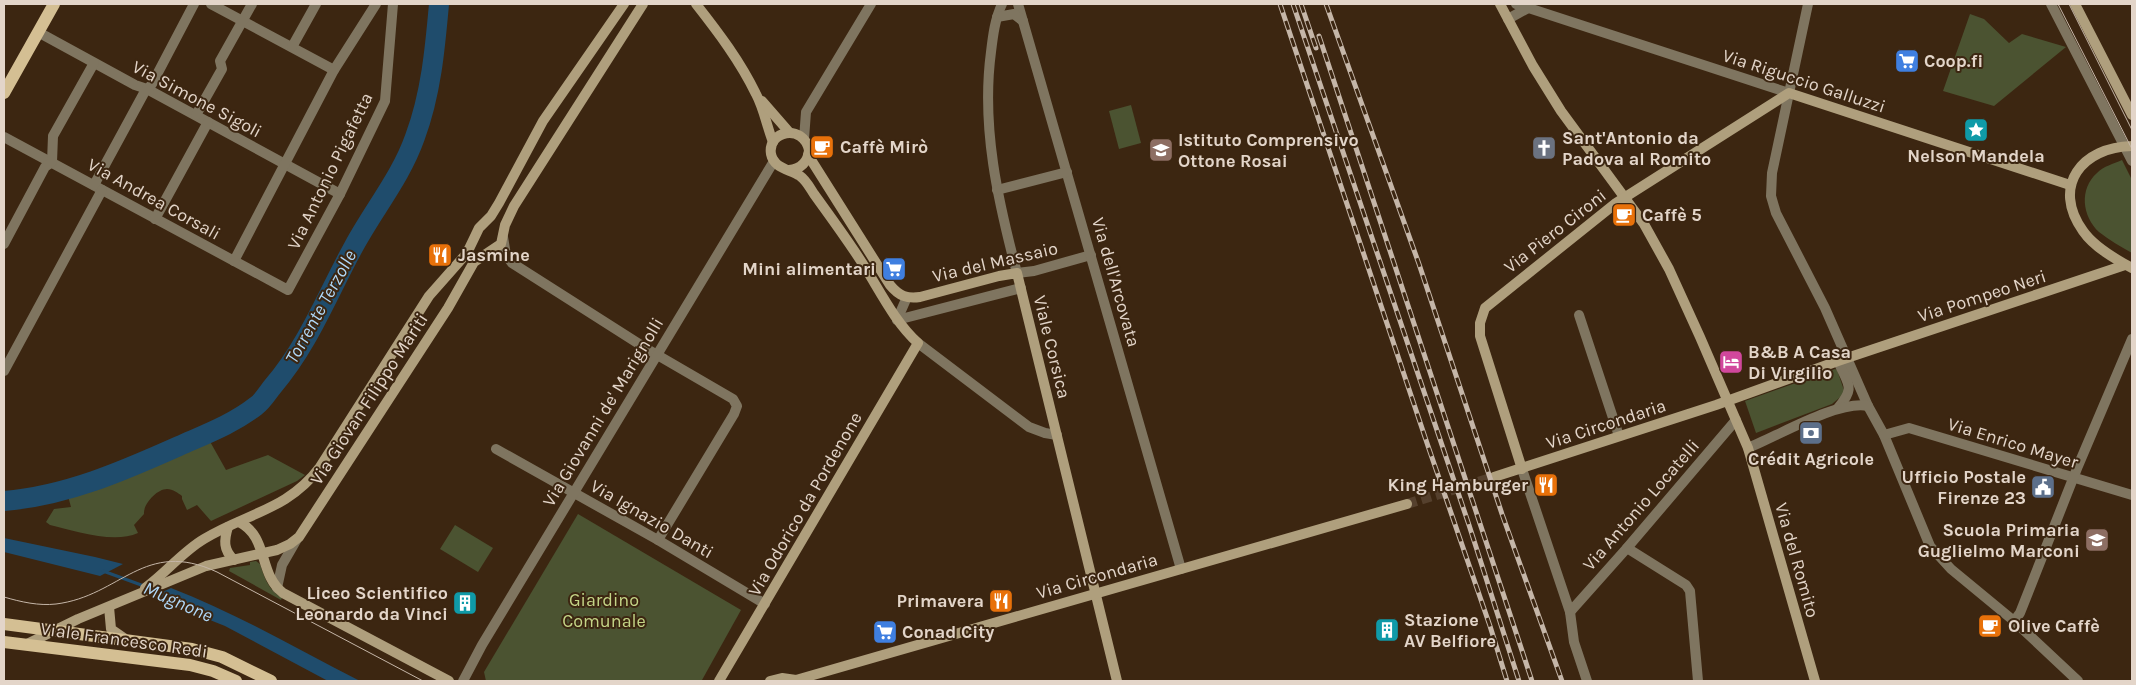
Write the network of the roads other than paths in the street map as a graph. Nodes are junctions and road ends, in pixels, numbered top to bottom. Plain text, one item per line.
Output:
1 (54, 4) edge
2 (194, 4) edge
3 (211, 4) edge
4 (252, 4) edge
5 (315, 4) edge
6 (376, 4) edge
7 (393, 4) edge
8 (624, 4) edge
9 (643, 4) edge
10 (696, 4) edge
11 (706, 4) edge
12 (871, 4) edge
13 (1002, 4) edge
14 (1018, 4) edge
15 (1503, 4) edge
16 (1516, 4) edge
17 (1808, 4) edge
18 (2051, 4) edge
19 (2075, 4) edge
20 (1528, 8) junction
21 (997, 17) junction
22 (1508, 19) junction
23 (242, 21) junction
24 (1024, 22) junction
25 (38, 32) junction
26 (722, 37) junction
27 (292, 47) junction
28 (94, 63) junction
29 (334, 70) junction
30 (148, 89) junction
31 (4, 93) edge
32 (1789, 93) junction
33 (757, 96) junction
34 (2132, 114) edge
35 (196, 115) junction
36 (208, 122) junction
37 (789, 132) junction
38 (4, 136) edge
39 (804, 139) junction
40 (774, 142) junction
41 (2128, 146) edge
42 (808, 155) junction
43 (774, 161) junction
44 (52, 162) junction
45 (2132, 162) edge
46 (286, 164) junction
47 (789, 170) junction
48 (1067, 172) junction
49 (2070, 185) junction
50 (98, 187) junction
51 (997, 190) junction
52 (340, 194) junction
53 (1625, 197) junction
54 (155, 219) junction
55 (484, 224) junction
56 (476, 234) junction
57 (503, 235) junction
58 (4, 244) edge
59 (492, 250) junction
60 (1091, 255) junction
61 (234, 261) junction
62 (2129, 266) edge
63 (1017, 274) junction
64 (1021, 288) junction
65 (288, 290) joint
66 (907, 298) junction
67 (1579, 315) dead end
68 (898, 320) junction
69 (2132, 339) edge
70 (918, 343) junction
71 (657, 354) junction
72 (1843, 359) junction
73 (4, 371) edge
74 (1728, 400) junction
75 (1868, 406) junction
76 (1838, 408) junction
77 (1736, 420) junction
78 (1884, 435) junction
79 (1057, 436) junction
80 (1619, 436) junction
81 (1748, 448) junction
82 (496, 449) dead end
83 (1522, 468) junction
84 (1494, 477) tunnel mouth
85 (2073, 479) junction
86 (574, 492) junction
87 (2132, 495) edge
88 (1406, 504) tunnel mouth
89 (239, 522) junction
90 (228, 527) junction
91 (299, 537) junction
92 (658, 540) junction
93 (1627, 548) junction
94 (263, 553) junction
95 (234, 560) junction
96 (1181, 569) junction
97 (276, 588) junction
98 (1096, 594) junction
99 (135, 595) junction
100 (765, 604) junction
101 (109, 607) junction
102 (1570, 612) junction
103 (2014, 621) junction
104 (4, 624) edge
105 (57, 630) junction
106 (124, 638) junction
107 (4, 642) edge
108 (27, 644) junction
109 (236, 681) edge
110 (271, 681) edge
111 (449, 681) edge
112 (462, 681) edge
113 (719, 681) edge
114 (770, 681) edge
115 (796, 681) edge
116 (1117, 681) edge
117 (1588, 681) edge
118 (1698, 681) edge
119 (1816, 681) edge
120 (2078, 681) edge

1 - 25 main road
2 - 30 street
3 - 23 street
4 - 23 street
5 - 27 street
6 - 29 street
7 - 52 street, Via Antonio Pigafetta
8 - 55 street, Via Giovan Filippo Mariti
9 - 57 street, Via Giovan Filippo Mariti
10 - 26 street
11 - 26 street
12 - 39 street
13 - 21 street, Viale Corsica
14 - 24 street, Via dell'Arcovata
15 - 22 street, Via del Romito
16 - 20 street, Via Riguccio Galluzzi
17 - 32 street
18 - 41 street
19 - 34 street
20 - 22 street
20 - 32 street, Via Riguccio Galluzzi
21 - 24 street
21 - 51 street, Viale Corsica
22 - 53 street, Via del Romito
23 - 27 street
23 - 35 street
24 - 48 street, Via dell'Arcovata
25 - 28 street, Via Simone Sigoli
25 - 31 main road
26 - 33 street
27 - 29 street
28 - 30 street, Via Simone Sigoli
28 - 44 street
29 - 46 street
30 - 35 street, Via Simone Sigoli
30 - 50 street
32 - 49 street, Via Riguccio Galluzzi
32 - 53 street, Via Piero Cironi
32 - 72 street
33 - 37 street
33 - 40 street
35 - 36 street, Via Simone Sigoli
36 - 46 street, Via Simone Sigoli
36 - 54 street
37 - 39 street
37 - 40 street
38 - 44 street, Via Andrea Corsali
39 - 42 street
40 - 43 street
41 - 45 street
41 - 49 street
42 - 47 street
42 - 66 street
43 - 47 street
43 - 71 street, Via Giovanni de' Marignolli
44 - 50 street, Via Andrea Corsali
44 - 58 street
46 - 52 street, Via Simone Sigoli
46 - 61 street
47 - 68 street
48 - 51 street
48 - 60 street, Via dell'Arcovata
49 - 62 street
50 - 54 street, Via Andrea Corsali
50 - 73 street
51 - 63 street, Viale Corsica
52 - 65 street, Via Antonio Pigafetta
53 - 74 street, Via del Romito
53 - 83 street, Via Piero Cironi
54 - 61 street, Via Andrea Corsali
55 - 56 street, Via Giovan Filippo Mariti
55 - 57 street
56 - 59 street
56 - 89 street, Via Giovan Filippo Mariti
57 - 59 street, Via Giovan Filippo Mariti
57 - 71 street
59 - 91 street, Via Giovan Filippo Mariti
60 - 63 street, Via del Massaio
60 - 96 street, Via dell'Arcovata
61 - 65 street, Via Andrea Corsali
62 - 72 street, Via Pompeo Neri
63 - 64 street, Viale Corsica
63 - 66 street, Via del Massaio
64 - 68 street, Via del Massaio
64 - 79 street, Viale Corsica
66 - 68 street
67 - 80 street
68 - 70 street
69 - 85 street
70 - 79 street
70 - 100 street, Via Odorico da Pordenone
71 - 86 street, Via Giovanni de' Marignolli
71 - 92 street
72 - 74 street, Via Pompeo Neri
72 - 75 street
72 - 76 street
74 - 77 street, Via del Romito
74 - 80 street, Via Circondaria
75 - 76 street
75 - 78 street
76 - 81 street
77 - 81 street, Via del Romito
77 - 93 street, Via Antonio Locatelli
78 - 85 street, Via Enrico Mayer
78 - 103 street
79 - 98 street, Viale Corsica
80 - 83 street, Via Circondaria
81 - 119 street, Via del Romito
82 - 86 street, Via Ignazio Danti
83 - 84 street, Via Circondaria
83 - 102 street
85 - 87 street, Via Enrico Mayer
85 - 103 street
86 - 92 street, Via Ignazio Danti
86 - 112 street, Via Giovanni de' Marignolli
88 - 96 street, Via Circondaria
89 - 90 street, Via Giovan Filippo Mariti
89 - 94 street
90 - 95 street
90 - 99 street, Via Giovan Filippo Mariti
91 - 94 street, Via Giovan Filippo Mariti
91 - 97 street
92 - 100 street, Via Ignazio Danti
93 - 102 street, Via Antonio Locatelli
93 - 118 street
94 - 95 street, Via Giovan Filippo Mariti
94 - 97 street
95 - 99 street, Via Giovan Filippo Mariti
96 - 98 street, Via Circondaria
97 - 111 street
98 - 115 street, Via Circondaria
98 - 116 street, Viale Corsica
99 - 101 street, Via Giovan Filippo Mariti
100 - 113 street, Via Odorico da Pordenone
101 - 105 street, Via Giovan Filippo Mariti
101 - 106 street
102 - 117 street
103 - 120 street
104 - 105 main road, Viale Francesco Redi
105 - 106 main road, Viale Francesco Redi
105 - 108 street, Via Giovan Filippo Mariti
106 - 110 main road, Viale Francesco Redi
107 - 108 main road, Viale Francesco Redi
108 - 109 main road, Viale Francesco Redi
114 - 115 street, Via Circondaria

